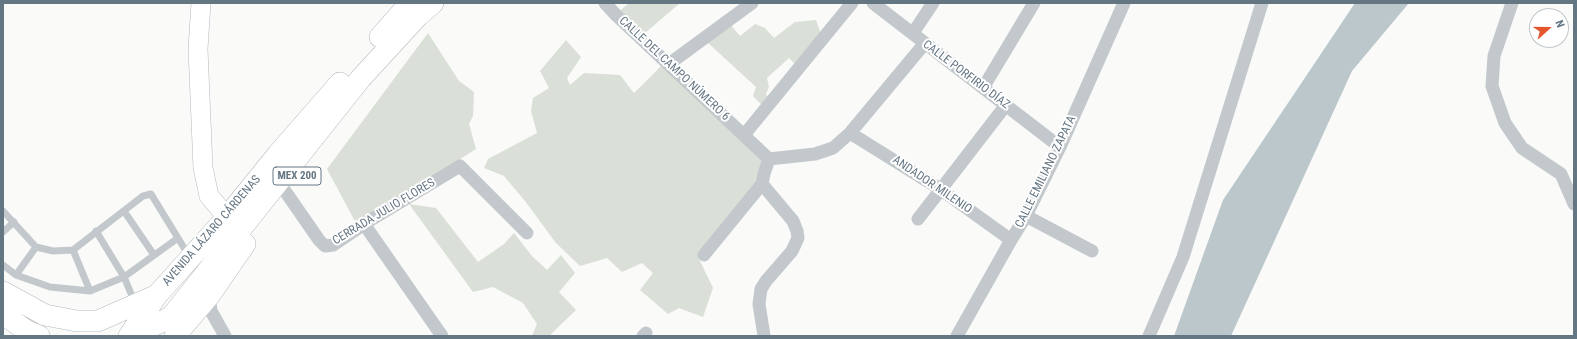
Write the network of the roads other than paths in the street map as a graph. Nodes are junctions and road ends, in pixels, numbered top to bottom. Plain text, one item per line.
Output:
1 (201, 3) edge
2 (605, 3) edge
3 (752, 3) edge
4 (852, 3) edge
5 (873, 3) edge
6 (934, 3) edge
7 (1034, 3) edge
8 (1124, 3) edge
9 (1262, 3) edge
10 (1512, 3) edge
11 (420, 7) edge
12 (913, 34) junction
13 (925, 44) junction
14 (669, 64) junction
15 (983, 88) junction
16 (1006, 105) junction
17 (850, 133) junction
18 (744, 135) junction
19 (1060, 147) junction
20 (770, 159) junction
21 (762, 184) junction
22 (940, 189) junction
23 (285, 191) junction
24 (1574, 204) edge
25 (3, 211) edge
26 (124, 211) junction
27 (1026, 216) junction
28 (227, 217) junction
29 (918, 219) dead end
30 (14, 222) junction
31 (364, 224) junction
32 (96, 231) junction
33 (3, 232) edge
34 (527, 232) dead end
35 (178, 238) junction
36 (1011, 240) junction
37 (36, 247) junction
38 (73, 250) junction
39 (1092, 251) dead end
40 (154, 255) junction
41 (704, 255) dead end
42 (190, 258) junction
43 (3, 266) edge
44 (16, 275) junction
45 (124, 277) junction
46 (90, 291) junction
47 (3, 292) edge
48 (157, 295) junction
49 (209, 296) junction
50 (136, 305) junction
51 (3, 314) edge
52 (95, 328) edge
53 (39, 336) edge
54 (129, 336) edge
55 (132, 336) edge
56 (175, 336) edge
57 (225, 336) edge
58 (442, 336) edge
59 (764, 336) edge
60 (957, 336) edge
61 (1149, 336) edge

1 - 28 street
2 - 14 street, CALLE DEL CAMPO NÚMERO 6
3 - 14 street
4 - 18 street
5 - 12 street, CALLE PORFIRIO DÍAZ
6 - 12 street
7 - 15 street
8 - 19 street, CALLE EMILIANO ZAPATA
9 - 61 street
10 - 24 street
11 - 23 main road, MEX 200
11 - 28 main road, AVENIDA LÁZARO CÁRDENAS / MEX 200
11 - 55 main road, MEX 200
12 - 13 street, CALLE PORFIRIO DÍAZ
13 - 15 street, CALLE PORFIRIO DÍAZ
13 - 17 street
14 - 18 street, CALLE DEL CAMPO NÚMERO 6
15 - 16 street, CALLE PORFIRIO DÍAZ
16 - 19 street, CALLE PORFIRIO DÍAZ
16 - 22 street
17 - 20 street
17 - 22 street, ANDADOR MILENIO
18 - 20 street, CALLE DEL CAMPO NÚMERO 6
19 - 27 street, CALLE EMILIANO ZAPATA
20 - 21 street
21 - 41 street
21 - 59 street
22 - 29 street
22 - 36 street, ANDADOR MILENIO
23 - 31 street, CERRADA JULIO FLORES
23 - 49 main road, MEX 200
25 - 30 lane
26 - 32 lane
26 - 35 lane
26 - 40 lane
27 - 36 street, CALLE EMILIANO ZAPATA
27 - 39 street
28 - 42 main road, AVENIDA LÁZARO CÁRDENAS / MEX 200
30 - 33 lane
30 - 37 lane
31 - 34 street, CERRADA JULIO FLORES
31 - 58 street
32 - 38 lane
32 - 45 lane
35 - 40 lane
35 - 42 lane
36 - 60 street, CALLE EMILIANO ZAPATA
37 - 38 lane
37 - 44 lane
38 - 46 lane
40 - 45 lane
42 - 48 main road, AVENIDA LÁZARO CÁRDENAS / MEX 200
43 - 44 lane
44 - 46 lane
45 - 46 lane
45 - 50 lane
47 - 52 main road, MEX 200
48 - 50 main road, MEX 200
48 - 54 main road, AVENIDA LÁZARO CÁRDENAS / MEX 200
49 - 56 main road, MEX 200
49 - 57 street
50 - 52 main road, MEX 200
51 - 53 main road

